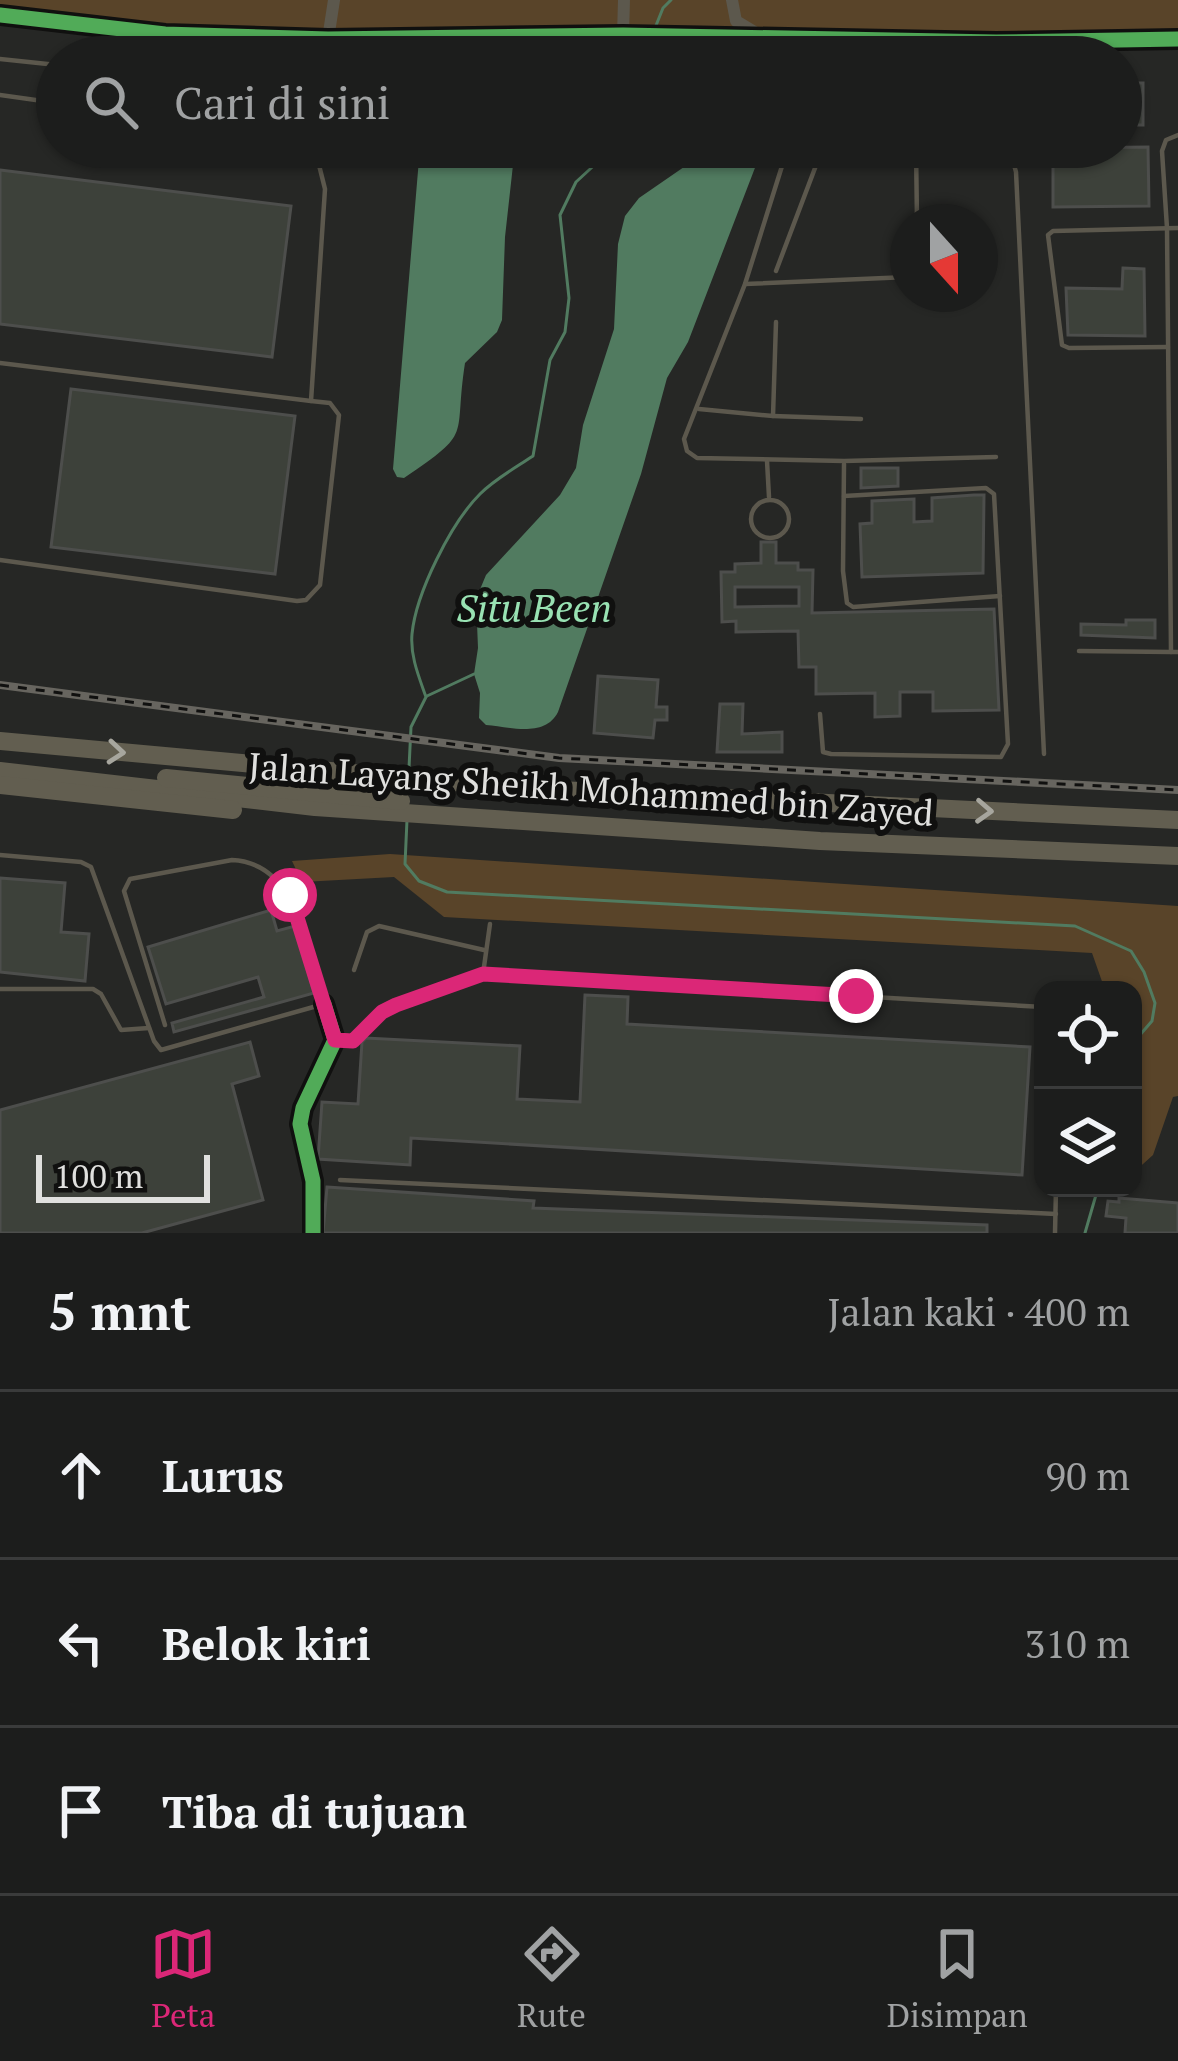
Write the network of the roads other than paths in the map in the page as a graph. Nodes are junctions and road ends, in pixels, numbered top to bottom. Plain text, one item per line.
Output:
1 (334, 0) edge
2 (624, 0) edge
3 (732, 0) edge
4 (0, 15) edge
5 (623, 35) junction
6 (227, 36) edge
7 (322, 36) edge
8 (556, 36) edge
9 (629, 36) edge
10 (760, 36) edge
11 (1178, 39) edge
12 (1142, 41) edge
13 (0, 59) edge
14 (36, 63) edge
15 (0, 95) edge
16 (36, 100) edge
17 (1178, 135) edge
18 (319, 168) edge
19 (781, 168) edge
20 (815, 168) edge
21 (916, 168) edge
22 (1015, 168) edge
23 (917, 204) edge
24 (1167, 228) junction
25 (1178, 228) edge
26 (776, 271) dead end
27 (890, 278) edge
28 (745, 284) junction
29 (776, 322) dead end
30 (1168, 346) junction
31 (0, 363) edge
32 (310, 401) junction
33 (696, 409) junction
34 (773, 416) junction
35 (861, 419) dead end
36 (996, 457) dead end
37 (767, 461) junction
38 (844, 461) junction
39 (844, 496) junction
40 (769, 499) junction
41 (0, 560) edge
42 (1000, 596) junction
43 (1079, 650) dead end
44 (1175, 652) edge
45 (820, 714) dead end
46 (0, 741) edge
47 (1044, 754) dead end
48 (0, 761) edge
49 (0, 771) edge
50 (0, 785) edge
51 (1178, 820) edge
52 (1178, 844) edge
53 (0, 855) edge
54 (1178, 856) edge
55 (1178, 869) edge
56 (490, 924) dead end
57 (484, 950) junction
58 (354, 970) dead end
59 (483, 974) junction
60 (0, 989) edge
61 (324, 1004) junction
62 (1034, 1006) edge
63 (165, 1024) dead end
64 (149, 1028) junction
65 (335, 1040) junction
66 (340, 1180) dead end
67 (1056, 1197) edge
68 (1055, 1214) junction
69 (314, 1233) edge
70 (1055, 1233) edge

1 - 7 street
2 - 5 street
3 - 10 street
4 - 6 street
5 - 8 street
5 - 9 street
11 - 12 street
13 - 14 lane
15 - 16 lane
17 - 24 lane
18 - 32 lane
19 - 28 lane
20 - 26 lane
21 - 23 lane
22 - 47 lane
24 - 25 lane
24 - 30 lane
24 - 30 lane
27 - 28 lane
28 - 33 lane
29 - 34 lane
30 - 44 lane
31 - 32 lane
32 - 41 lane
33 - 34 lane
33 - 37 lane
34 - 35 lane
36 - 38 lane
37 - 38 lane
37 - 40 lane
38 - 39 lane
39 - 42 lane
39 - 42 lane
40 - 40 lane
42 - 45 lane
43 - 44 lane
46 -> 51 highway
48 - 52 highway, Jalan Layang Sheikh Mohammed bin Zayed
49 - 54 highway, Jalan Layang Sheikh Mohammed bin Zayed
50 - 55 highway
53 - 64 lane
56 - 57 lane
57 - 58 lane
57 - 59 lane
59 - 62 lane
59 - 65 lane
60 - 64 lane
61 - 63 lane
61 - 64 lane
61 - 65 street
65 - 69 street
66 - 68 lane
67 - 68 lane
68 - 70 lane

